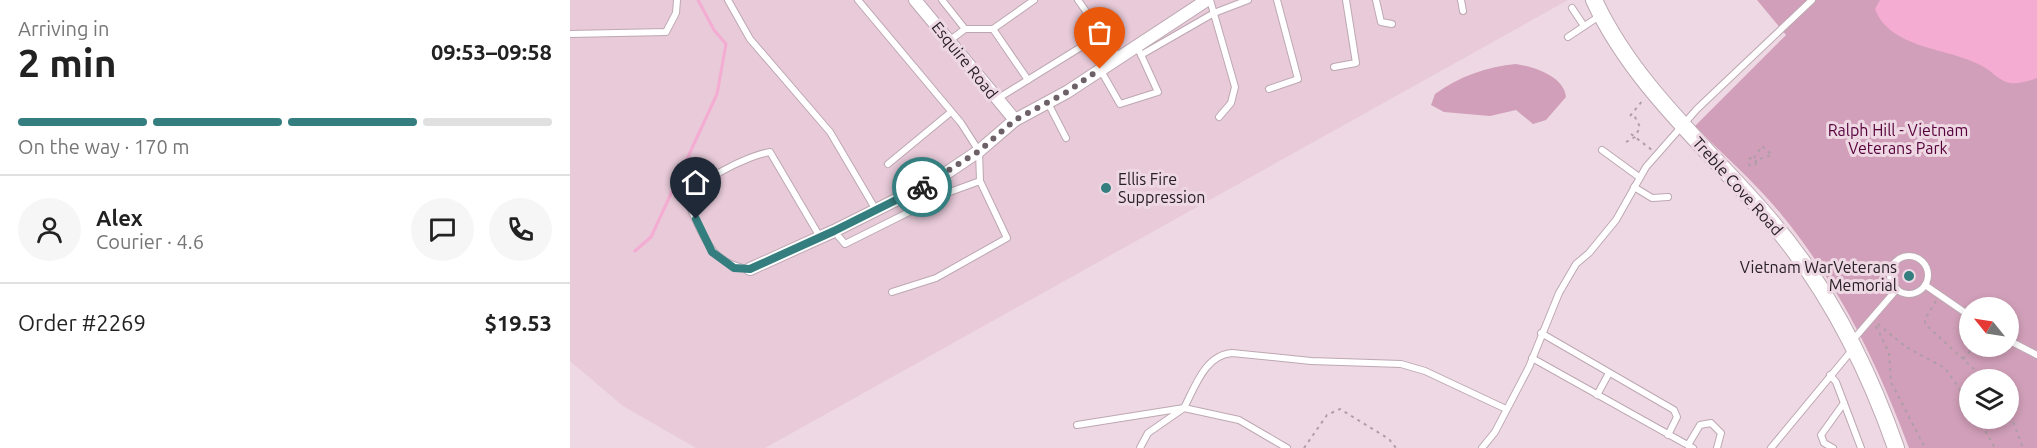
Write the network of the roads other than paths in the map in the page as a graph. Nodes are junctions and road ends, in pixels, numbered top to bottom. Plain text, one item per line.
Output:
1 (677, 0) edge
2 (728, 0) edge
3 (858, 0) edge
4 (915, 0) edge
5 (942, 0) edge
6 (1034, 0) edge
7 (1078, 0) edge
8 (1208, 0) edge
9 (1248, 0) edge
10 (1277, 0) edge
11 (1346, 0) edge
12 (1377, 0) edge
13 (1461, 0) edge
14 (1812, 0) edge
15 (1572, 8) dead end
16 (1598, 8) edge
17 (1463, 10) dead end
18 (1214, 13) junction
19 (1392, 24) dead end
20 (1584, 26) junction
21 (965, 29) junction
22 (993, 29) junction
23 (570, 34) edge
24 (1102, 34) junction
25 (1568, 37) dead end
26 (948, 41) junction
27 (1139, 50) junction
28 (1118, 56) junction
29 (1334, 67) dead end
30 (1100, 69) junction
31 (1028, 80) junction
32 (1269, 89) dead end
33 (996, 99) junction
34 (1048, 103) junction
35 (951, 112) junction
36 (1219, 117) dead end
37 (1015, 120) junction
38 (1683, 124) junction
39 (1066, 138) dead end
40 (1602, 150) dead end
41 (979, 151) junction
42 (888, 164) dead end
43 (1639, 177) junction
44 (980, 181) junction
45 (1634, 187) junction
46 (1668, 197) dead end
47 (876, 210) junction
48 (834, 231) junction
49 (820, 237) junction
50 (750, 269) joint
51 (1925, 285) junction
52 (1897, 289) junction
53 (892, 292) dead end
54 (1959, 308) edge
55 (1541, 333) junction
56 (1853, 345) junction
57 (2019, 346) edge
58 (2037, 355) edge
59 (1532, 358) junction
60 (1610, 373) junction
61 (1830, 375) junction
62 (1597, 395) junction
63 (1844, 403) junction
64 (1184, 408) junction
65 (1506, 409) junction
66 (1077, 425) dead end
67 (1668, 435) junction
68 (1691, 446) edge
69 (1140, 448) edge
70 (1287, 448) edge
71 (1482, 448) edge
72 (1717, 448) edge
73 (1772, 448) edge
74 (1833, 448) edge
75 (1861, 448) edge
76 (1896, 448) edge

1 - 23 lane
2 - 47 lane
3 - 35 lane
4 - 26 street, Esquire Road
5 - 21 lane
6 - 22 lane
7 - 24 lane
8 - 18 lane
8 - 27 street
9 - 18 lane
10 - 32 lane
11 - 29 lane
12 - 19 lane
13 - 17 lane
14 - 38 lane
15 - 20 lane
16 - 20 lane
16 - 38 main road, Treble Cove Road
18 - 27 lane
18 - 36 lane
20 - 25 lane
21 - 22 lane
21 - 26 lane
22 - 31 lane
24 - 28 lane
24 - 31 lane
26 - 33 street, Esquire Road
27 - 28 street
27 - 30 lane
28 - 30 street
30 - 34 street
31 - 33 lane
33 - 37 street, Esquire Road
34 - 37 street
34 - 39 lane
35 - 41 lane
35 - 42 lane
37 - 41 street
38 - 43 lane
38 - 56 main road, Treble Cove Road
40 - 43 lane
41 - 44 lane
41 - 47 street
43 - 45 lane
44 - 48 lane
44 - 53 lane
45 - 46 lane
45 - 55 lane
47 - 48 street
48 - 49 street
49 - 50 street
49 - 50 lane
51 - 52 lane
51 - 52 lane
51 - 54 lane
52 - 56 lane
55 - 59 lane
55 - 60 lane
56 - 61 lane
56 - 76 main road, Treble Cove Road
57 - 58 lane
59 - 62 lane
59 - 65 lane
60 - 62 lane
60 - 67 lane
61 - 63 lane
61 - 73 lane
62 - 67 lane
63 - 74 lane
63 - 75 lane
64 - 65 lane
64 - 66 lane
64 - 69 lane
64 - 70 lane
65 - 71 lane
67 - 68 lane
68 - 72 lane

